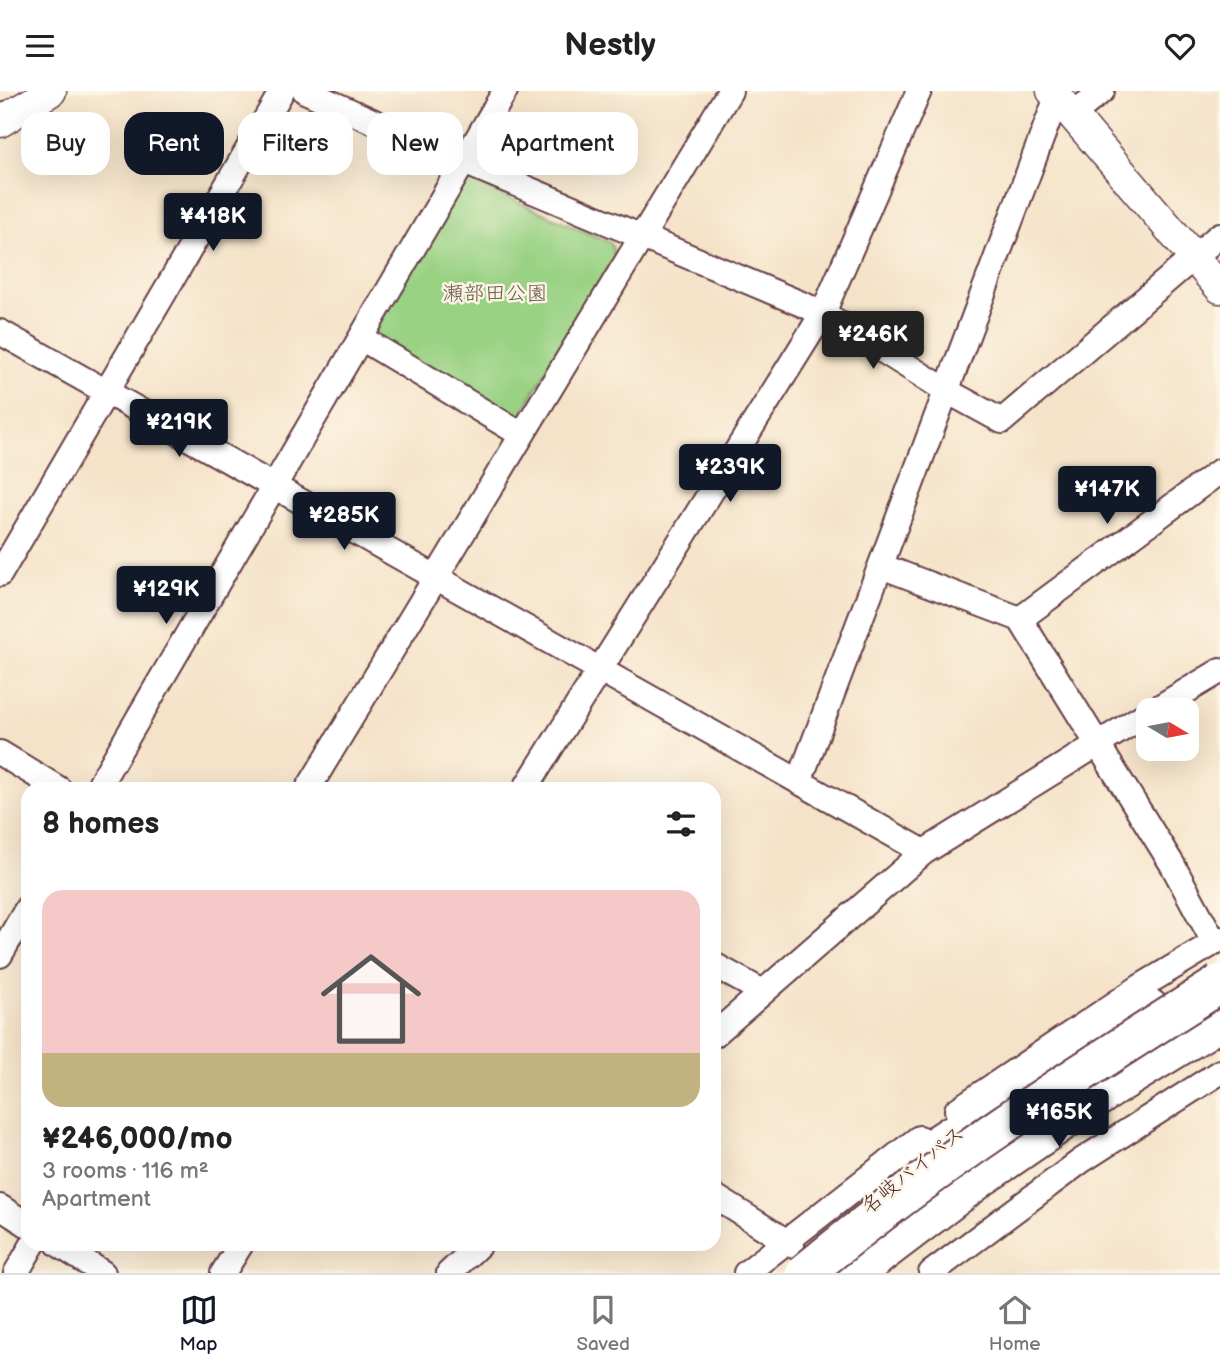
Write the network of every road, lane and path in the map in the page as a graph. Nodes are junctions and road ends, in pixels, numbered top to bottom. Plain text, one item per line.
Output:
1 (51, 91) edge
2 (282, 91) edge
3 (305, 91) edge
4 (505, 91) edge
5 (730, 91) edge
6 (919, 91) edge
7 (1102, 91) edge
8 (1061, 101) edge
9 (0, 122) edge
10 (464, 162) junction
11 (1220, 235) edge
12 (641, 238) junction
13 (1194, 257) junction
14 (1220, 288) edge
15 (823, 313) junction
16 (0, 332) edge
17 (361, 338) junction
18 (106, 391) junction
19 (947, 391) junction
20 (522, 435) junction
21 (1220, 471) edge
22 (274, 486) junction
23 (881, 566) junction
24 (0, 574) edge
25 (436, 578) junction
26 (1020, 619) junction
27 (600, 670) junction
28 (1220, 671) edge
29 (1175, 698) edge
30 (1136, 720) edge
31 (1098, 743) junction
32 (0, 753) edge
33 (48, 782) edge
34 (101, 782) edge
35 (312, 782) edge
36 (529, 782) edge
37 (799, 782) junction
38 (924, 852) junction
39 (21, 919) edge
40 (1218, 949) edge
41 (0, 955) edge
42 (721, 969) edge
43 (1220, 984) edge
44 (763, 992) junction
45 (1220, 1021) edge
46 (721, 1029) edge
47 (1220, 1037) edge
48 (1220, 1072) edge
49 (721, 1201) edge
50 (0, 1207) edge
51 (21, 1220) edge
52 (29, 1251) edge
53 (69, 1251) edge
54 (237, 1251) edge
55 (473, 1251) edge
56 (794, 1258) edge
57 (16, 1273) edge
58 (103, 1273) edge
59 (223, 1273) edge
60 (449, 1273) edge
61 (746, 1273) edge
62 (855, 1273) edge
63 (879, 1273) edge
64 (931, 1273) edge

1 - 9 street
2 - 18 street
3 - 10 street
4 - 10 street
5 - 12 street
6 - 15 street
7 - 8 street
8 - 13 street
8 - 19 street
10 - 12 street
10 - 17 street
11 - 13 street
12 - 15 street
12 - 20 street
13 - 14 street
13 - 19 street
15 - 19 street
15 - 27 street
16 - 18 street
17 - 20 street
17 - 22 street
18 - 22 street
18 - 24 street
19 - 23 street
20 - 25 street
21 - 26 street
22 - 25 street
22 - 34 street
23 - 26 street
23 - 37 street
25 - 27 street
25 - 35 street
26 - 31 street
27 - 36 street
27 - 37 street
28 - 29 street
30 - 31 street
31 - 38 street
31 - 40 street
32 - 33 street
37 - 38 street
38 - 44 street
39 - 41 street
40 - 56 highway, 名岐バイパス
42 - 44 street
43 - 56 highway, bridge
44 - 46 street
45 - 62 highway
47 - 63 highway
48 - 64 street
49 - 56 street
50 - 51 street
52 - 57 street
53 - 58 street
54 - 59 street
55 - 60 street
56 - 61 street

